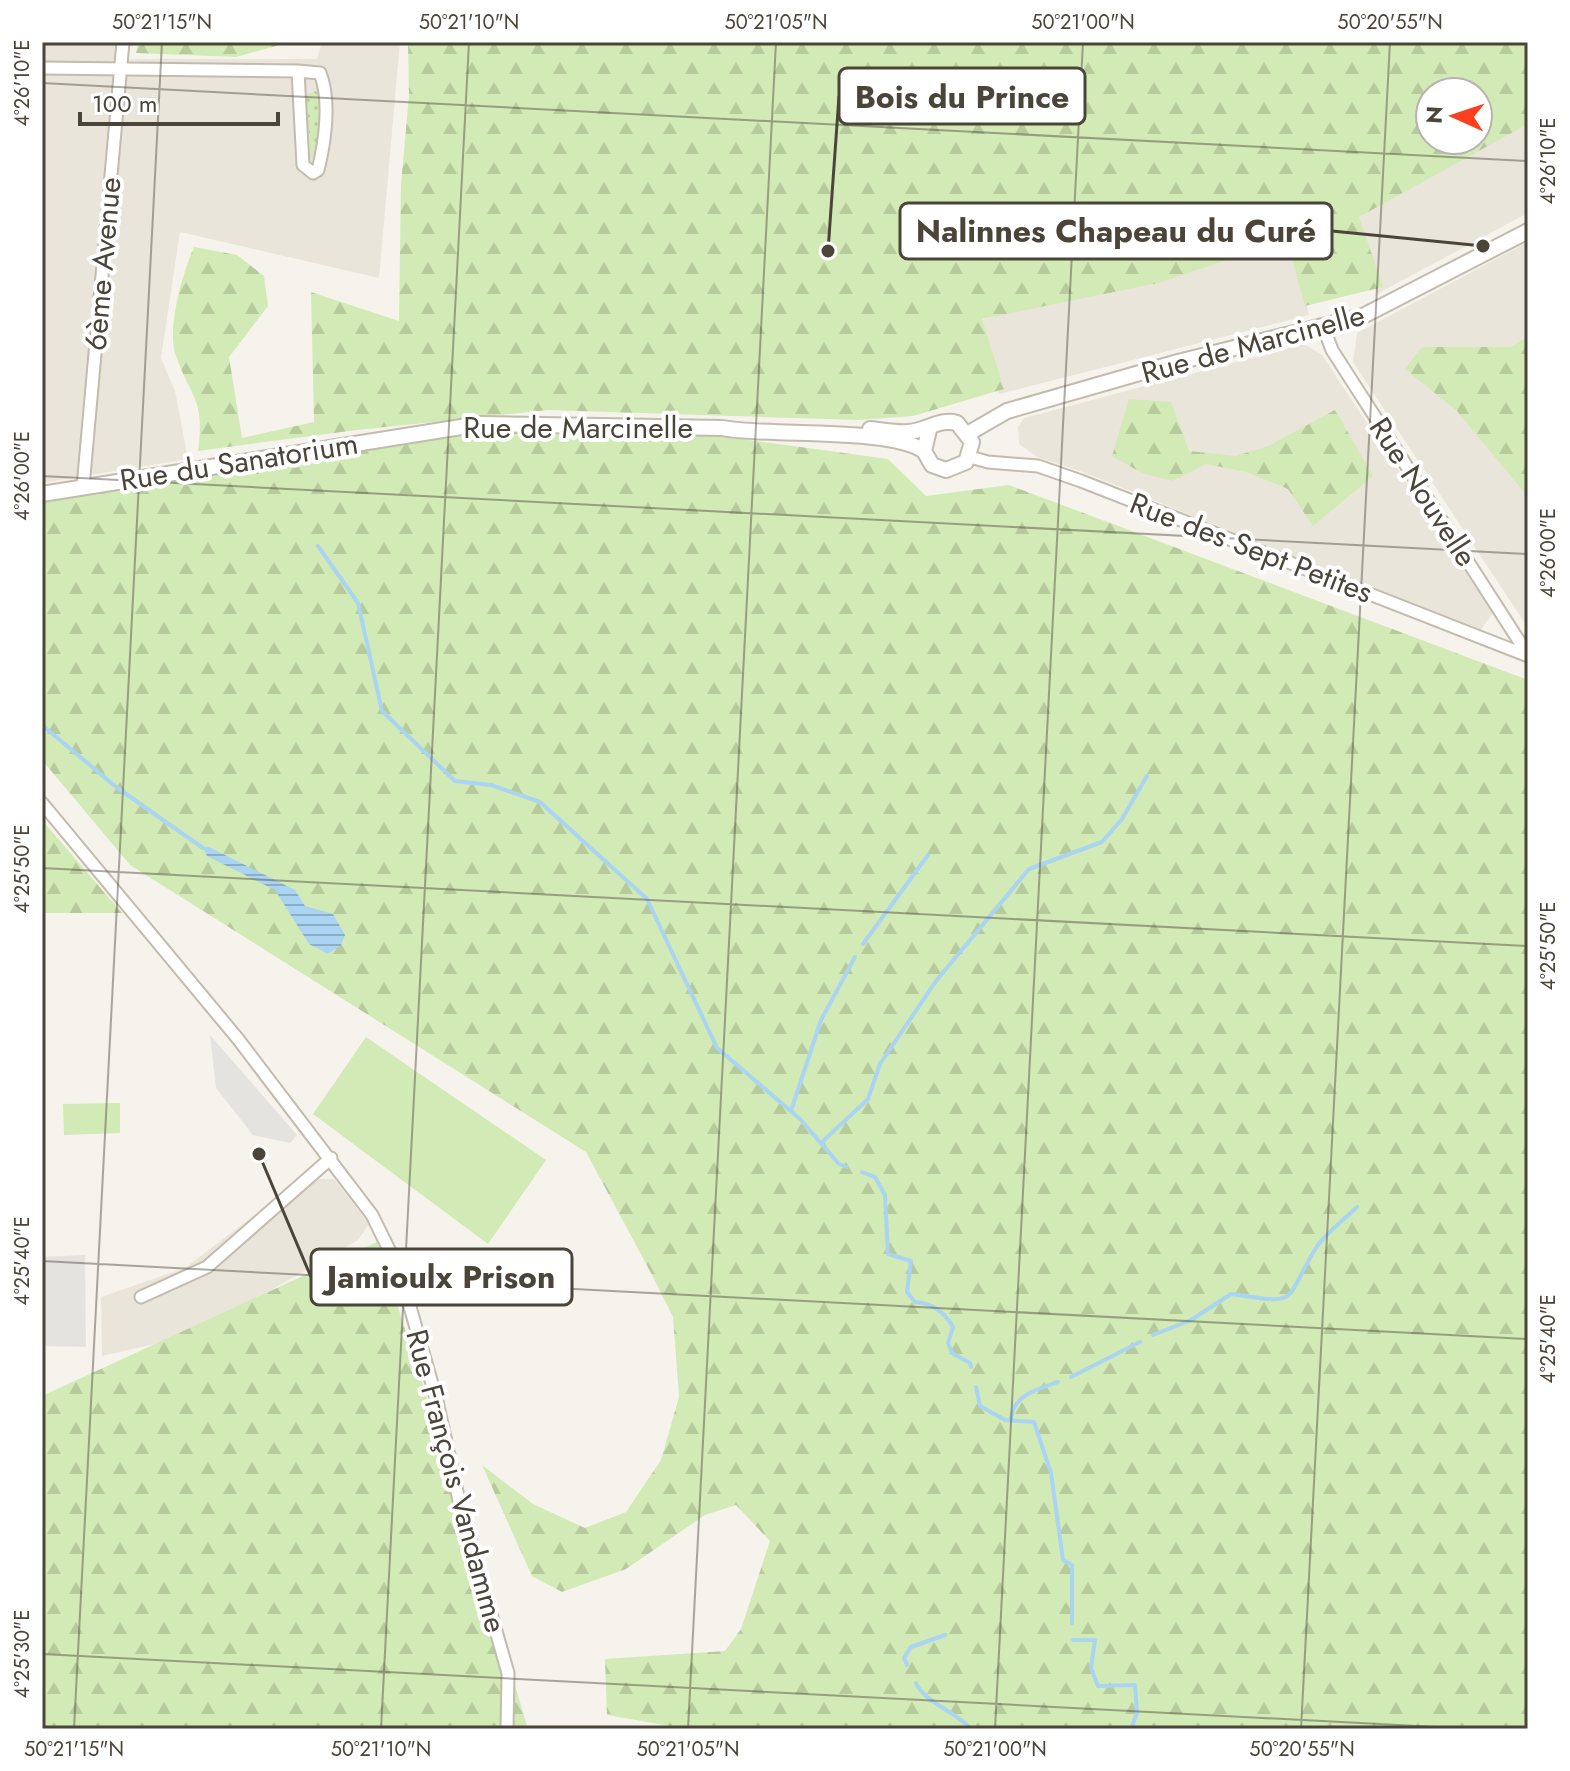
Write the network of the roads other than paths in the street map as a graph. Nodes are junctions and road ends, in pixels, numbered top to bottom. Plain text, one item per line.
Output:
1 (123, 42) edge
2 (42, 68) edge
3 (121, 68) junction
4 (298, 71) junction
5 (1528, 231) edge
6 (1323, 326) junction
7 (722, 428) junction
8 (435, 430) joint
9 (929, 430) junction
10 (969, 433) junction
11 (924, 451) junction
12 (970, 457) junction
13 (83, 487) junction
14 (42, 494) edge
15 (1528, 656) edge
16 (42, 803) edge
17 (331, 1158) junction
18 (141, 1297) dead end
19 (507, 1729) edge

1 - 3 street, 6ème Avenue
2 - 3 street
3 - 4 street
3 - 13 street, 6ème Avenue
4 - 4 street
5 - 6 street, Rue de Marcinelle
6 - 10 street, Rue de Marcinelle
6 - 15 street, Rue Nouvelle
7 - 8 street, Rue de Marcinelle
7 - 9 street, Rue de Marcinelle
7 - 11 street, Rue de Marcinelle
8 - 13 street, Rue du Sanatorium
9 - 10 street, Rue de Marcinelle
9 - 11 street
10 - 12 street
11 - 12 street, Rue de Marcinelle
12 - 15 street, Rue des Sept Petites
13 - 14 street, Rue du Sanatorium
16 - 17 street, Rue François Vandamme
17 - 18 street
17 - 19 street, Rue François Vandamme

